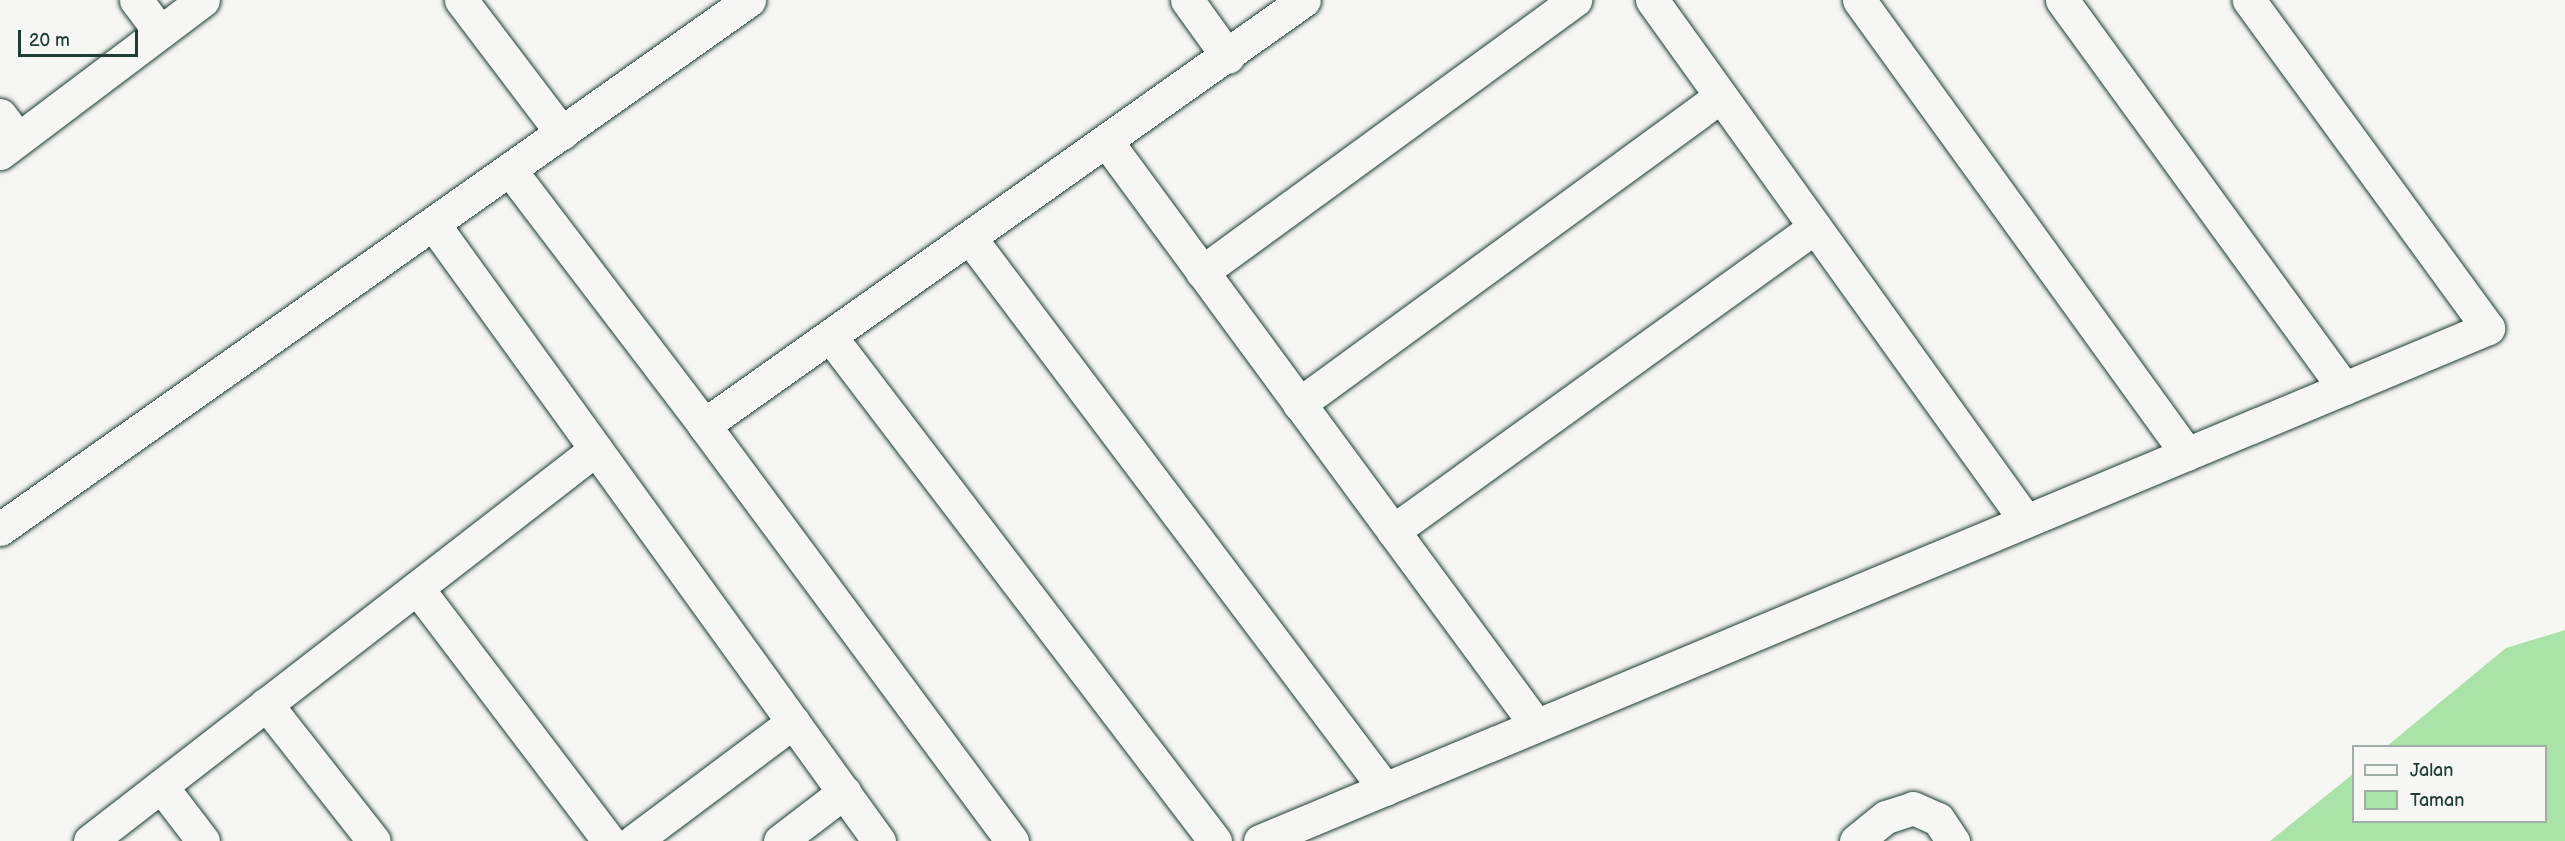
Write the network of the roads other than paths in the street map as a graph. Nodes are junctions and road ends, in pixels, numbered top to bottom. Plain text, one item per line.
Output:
1 (136, 0) edge
2 (202, 0) edge
3 (461, 0) edge
4 (749, 0) edge
5 (1187, 0) edge
6 (1304, 0) edge
7 (1575, 0) edge
8 (1652, 0) edge
9 (1859, 0) edge
10 (2062, 0) edge
11 (2248, 0) edge
12 (158, 29) junction
13 (1228, 57) junction
14 (1721, 96) junction
15 (562, 133) junction
16 (6, 136) edge
17 (1107, 142) junction
18 (510, 170) junction
19 (434, 225) junction
20 (1815, 227) junction
21 (970, 238) junction
22 (1202, 272) junction
23 (830, 336) junction
24 (2344, 388) junction
25 (1299, 404) junction
26 (704, 425) junction
27 (596, 449) junction
28 (2187, 454) junction
29 (2026, 521) junction
30 (0, 529) edge
31 (1393, 531) junction
32 (417, 588) junction
33 (266, 704) junction
34 (793, 722) junction
35 (1536, 725) junction
36 (161, 786) junction
37 (1385, 789) junction
38 (844, 792) junction
39 (90, 841) edge
40 (203, 841) edge
41 (374, 841) edge
42 (609, 841) edge
43 (634, 841) edge
44 (780, 841) edge
45 (879, 841) edge
46 (1012, 841) edge
47 (1215, 841) edge
48 (1260, 841) edge
49 (1856, 841) edge
50 (1953, 841) edge

1 - 12 street
2 - 12 street
3 - 15 street
4 - 15 street
5 - 13 street
6 - 13 street
7 - 22 street
8 - 14 street
9 - 28 street
10 - 24 street
11 - 24 street
12 - 16 street
13 - 17 street
14 - 20 street
14 - 25 street
15 - 18 street
17 - 21 street
17 - 22 street
18 - 19 street
18 - 26 street
19 - 27 street
19 - 30 street
20 - 29 street
20 - 31 street
21 - 23 street
21 - 37 street
22 - 25 street
23 - 26 street
23 - 47 street
24 - 28 street
25 - 31 street
26 - 46 street
27 - 32 street
27 - 34 street
28 - 29 street
29 - 35 street
31 - 35 street
32 - 33 street
32 - 42 street
33 - 36 street
33 - 41 street
34 - 38 street
34 - 43 street
35 - 37 street
36 - 39 street
36 - 40 street
37 - 48 street
38 - 44 street
38 - 45 street
49 - 50 street

